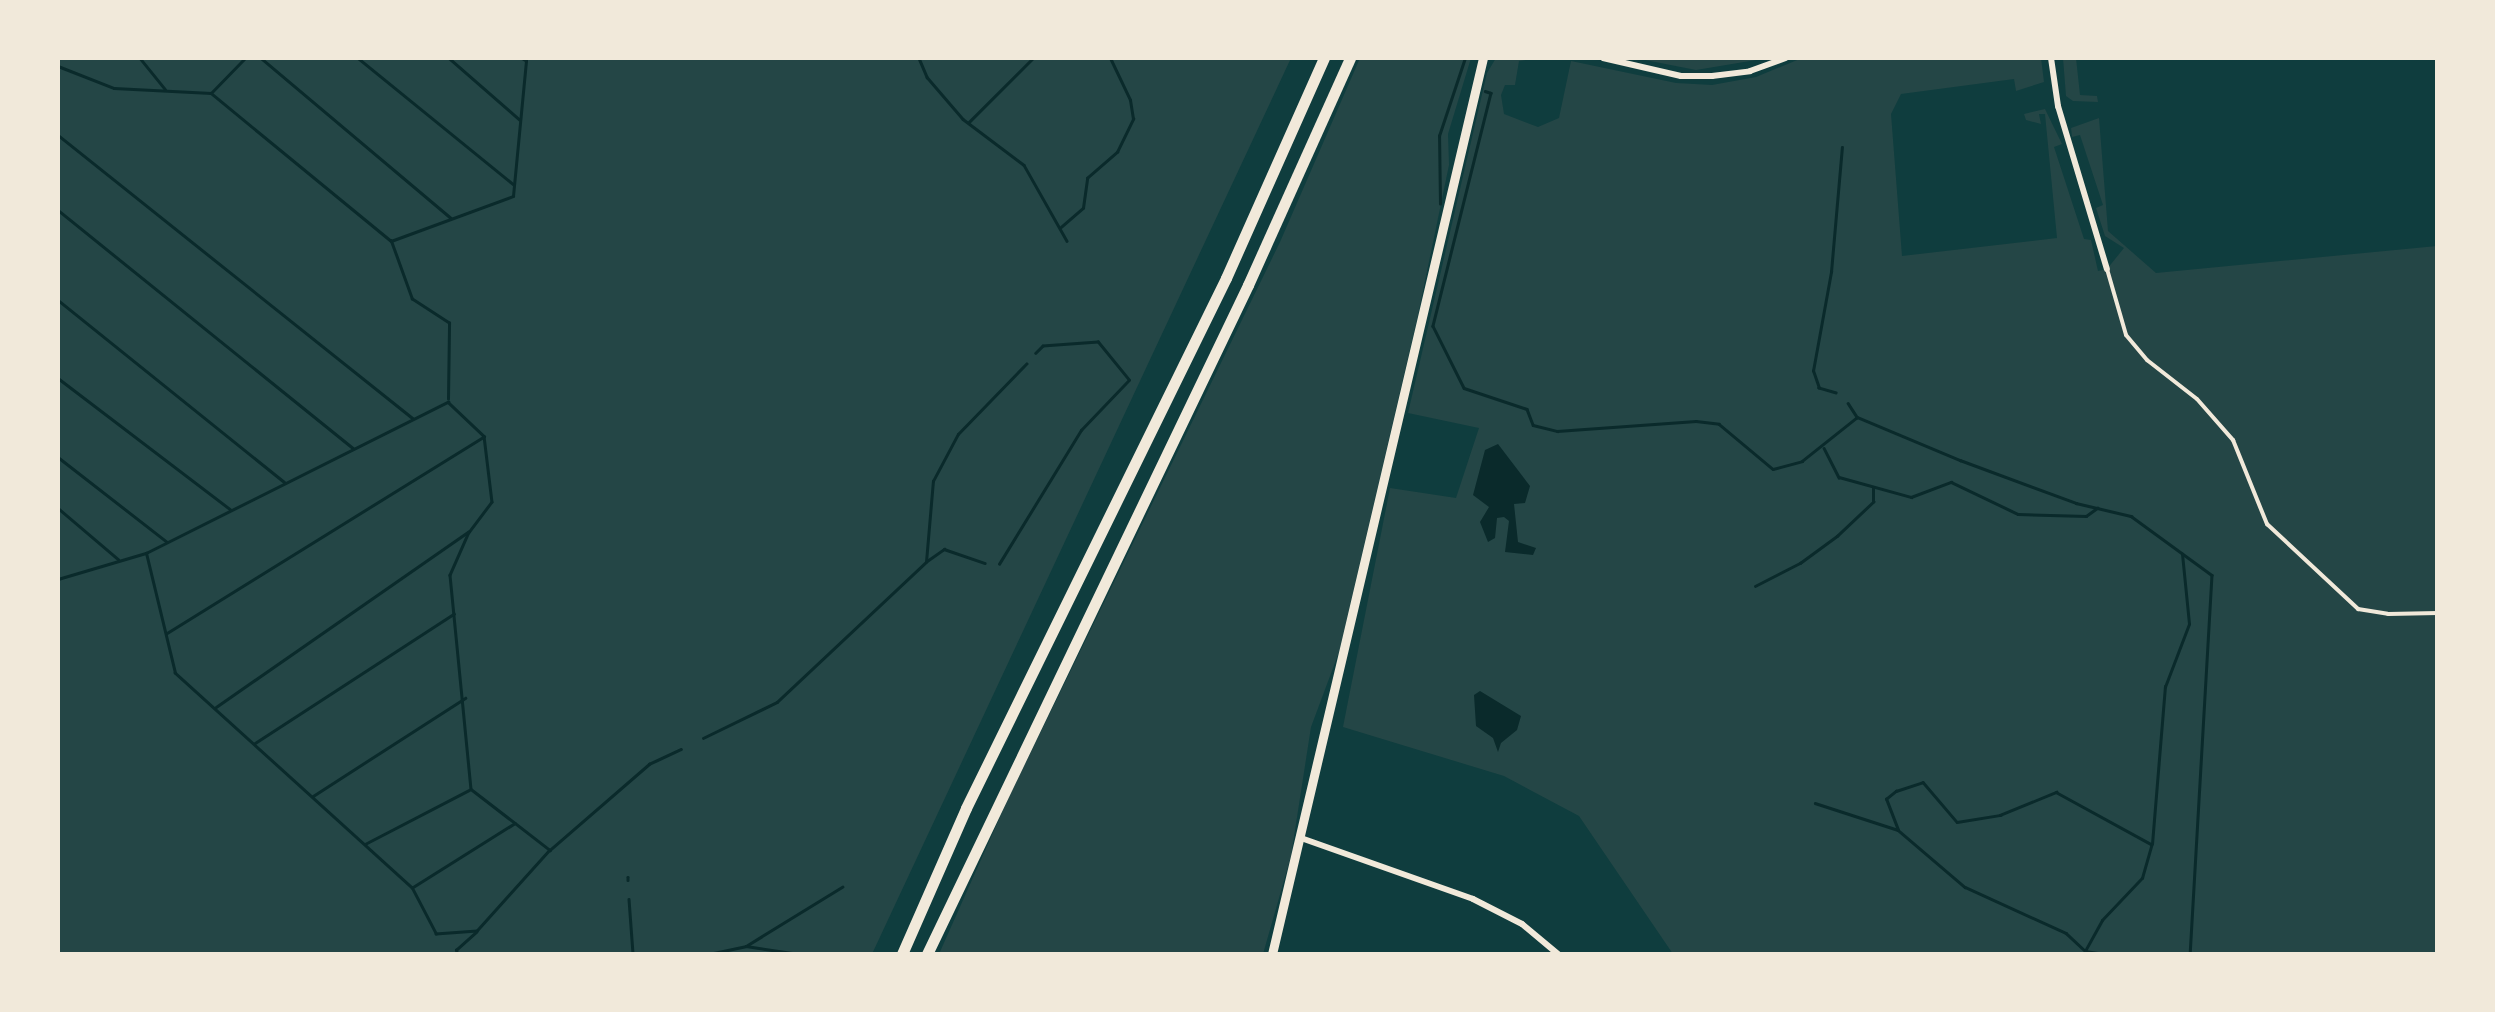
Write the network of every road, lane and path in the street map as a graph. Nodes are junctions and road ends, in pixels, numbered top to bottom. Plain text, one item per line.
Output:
1 (1324, 58) edge
2 (1350, 58) edge
3 (1483, 58) edge
4 (1604, 58) edge
5 (1786, 58) edge
6 (2051, 58) edge
7 (2107, 269) joint
8 (2438, 613) edge
9 (1301, 838) junction
10 (902, 954) edge
11 (927, 954) edge
12 (1272, 954) edge
13 (1558, 954) edge

1 - 10 highway
2 - 11 highway
3 - 9 main road
4 - 5 street
6 - 7 street
7 - 8 lane
9 - 12 main road
9 - 13 street

